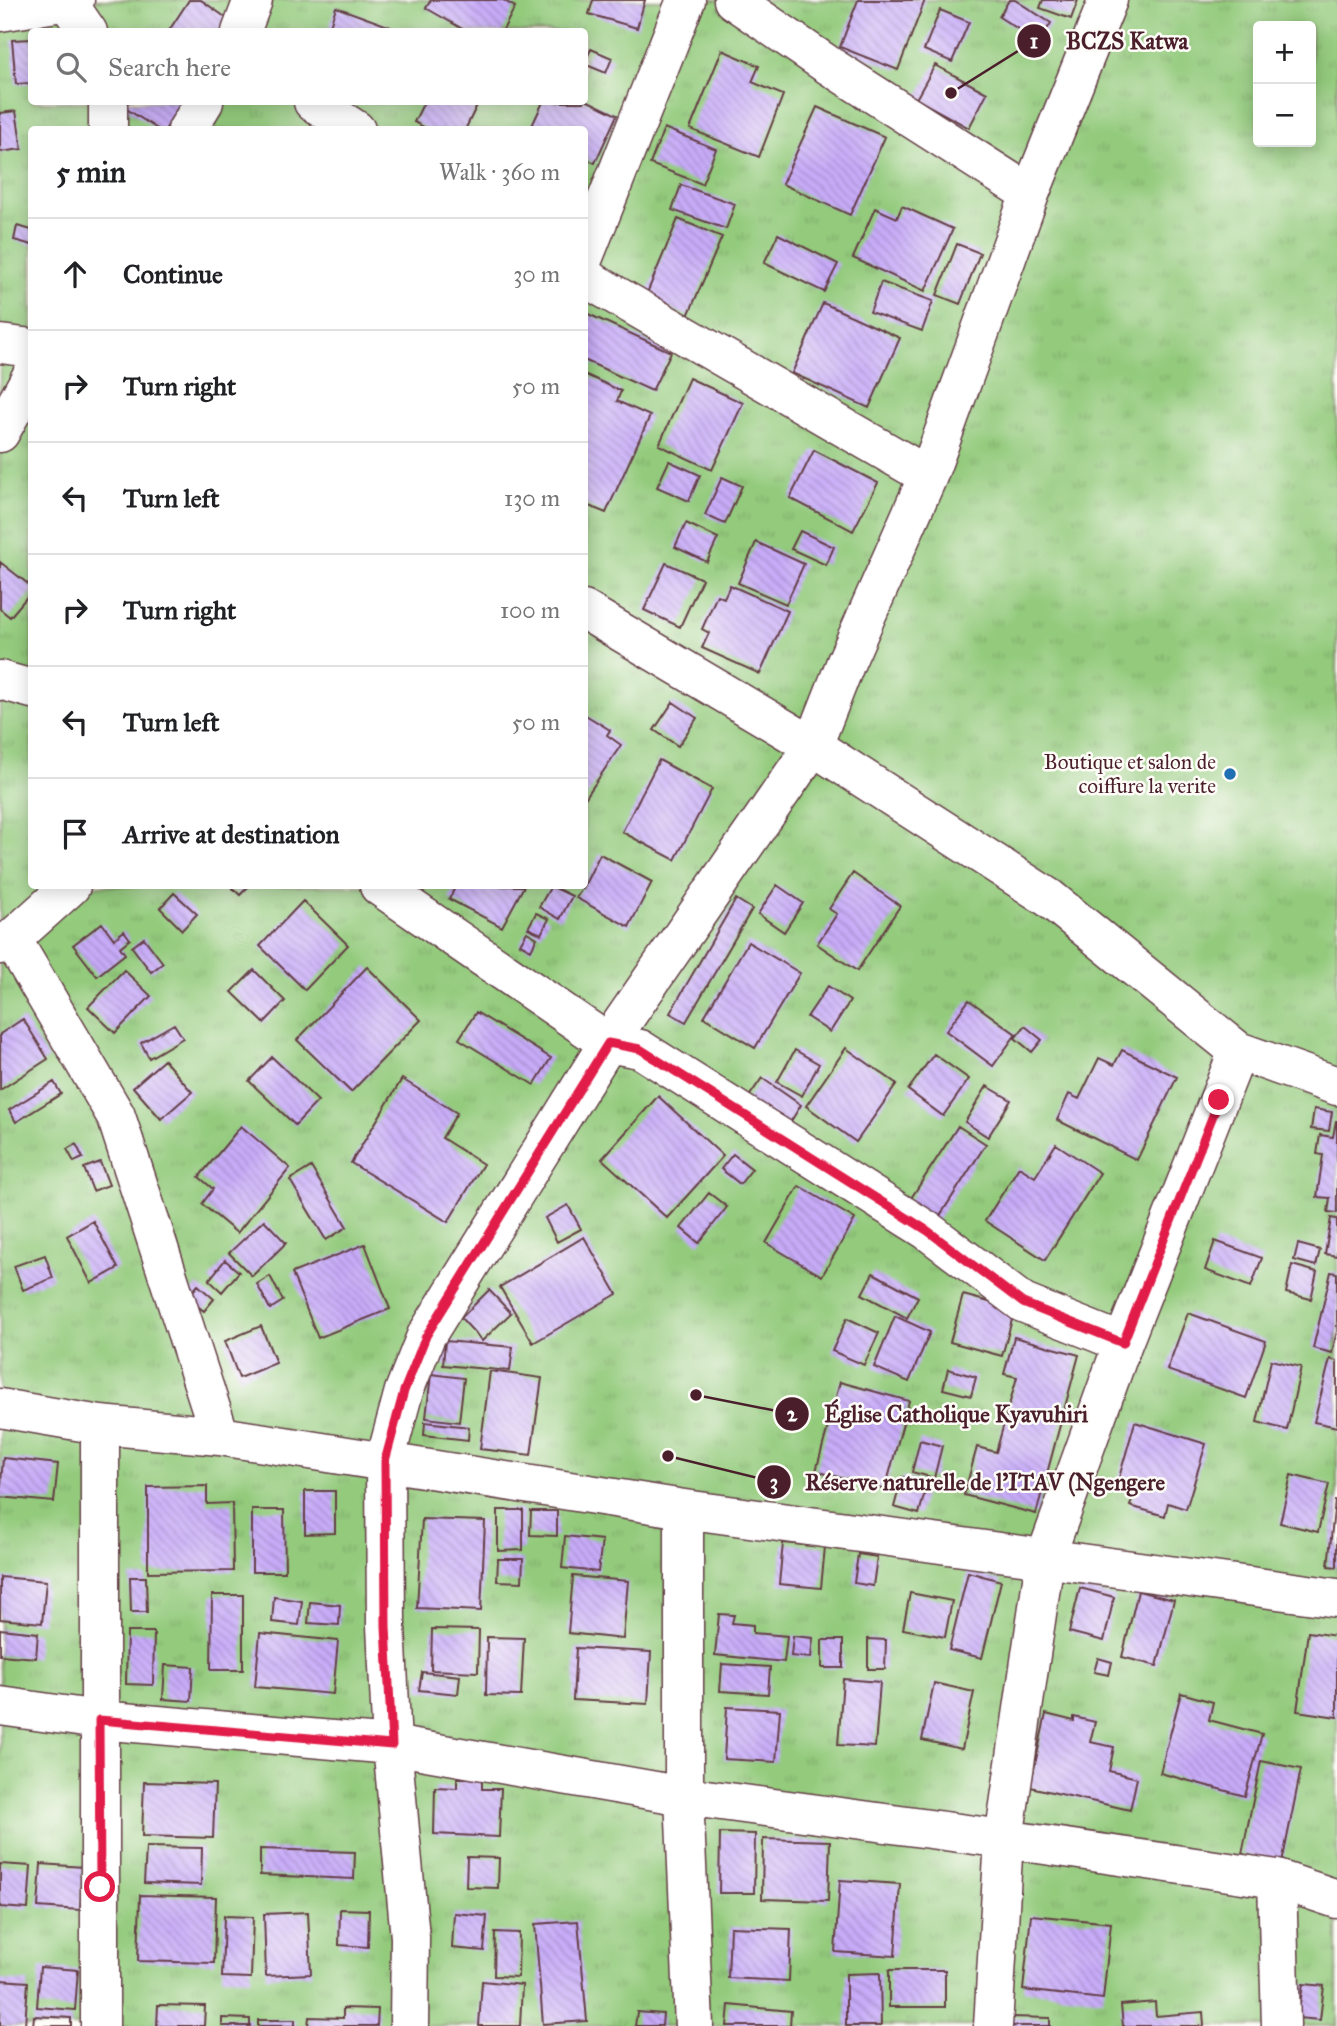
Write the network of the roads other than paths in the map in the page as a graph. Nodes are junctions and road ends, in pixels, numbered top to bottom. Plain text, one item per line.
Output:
1 (253, 0) edge
2 (686, 0) edge
3 (733, 0) edge
4 (1108, 0) edge
5 (74, 8) edge
6 (0, 12) edge
7 (242, 28) edge
8 (108, 105) edge
9 (202, 105) edge
10 (318, 105) edge
11 (108, 126) edge
12 (189, 126) edge
13 (350, 126) edge
14 (1030, 194) junction
15 (588, 247) edge
16 (588, 279) edge
17 (0, 344) edge
18 (28, 348) edge
19 (28, 382) edge
20 (0, 433) edge
21 (928, 476) junction
22 (588, 612) edge
23 (0, 680) edge
24 (28, 688) edge
25 (813, 746) junction
26 (68, 889) edge
27 (383, 889) edge
28 (6, 942) edge
29 (608, 1043) junction
30 (1238, 1051) junction
31 (1337, 1086) edge
32 (1123, 1343) junction
33 (0, 1408) edge
34 (100, 1425) junction
35 (220, 1436) junction
36 (385, 1461) junction
37 (684, 1509) junction
38 (1045, 1559) junction
39 (1337, 1598) edge
40 (0, 1706) edge
41 (99, 1720) junction
42 (392, 1745) junction
43 (684, 1797) junction
44 (1004, 1839) junction
45 (1277, 1879) junction
46 (1337, 1899) edge
47 (100, 2026) edge
48 (409, 2026) edge
49 (694, 2026) edge
50 (993, 2026) edge
51 (1281, 2026) edge

1 - 7 street
2 - 15 street
3 - 14 street
4 - 14 street
5 - 6 street
8 - 11 street
9 - 12 street
10 - 13 street
14 - 21 street
16 - 21 street
17 - 18 street
19 - 20 street
21 - 25 street
22 - 25 street
23 - 24 street
25 - 29 street
25 - 30 street
26 - 28 street
27 - 29 street
28 - 35 street
29 - 32 street
29 - 36 street
30 - 31 street
30 - 32 street
32 - 38 street
33 - 34 street
34 - 35 street
34 - 41 street
35 - 36 street
36 - 37 street
36 - 42 street
37 - 38 street
37 - 43 street
38 - 39 street
38 - 44 street
40 - 41 street
41 - 42 street
41 - 47 street
42 - 43 street
42 - 48 street
43 - 44 street
43 - 49 street
44 - 45 street
44 - 50 street
45 - 46 street
45 - 51 street

